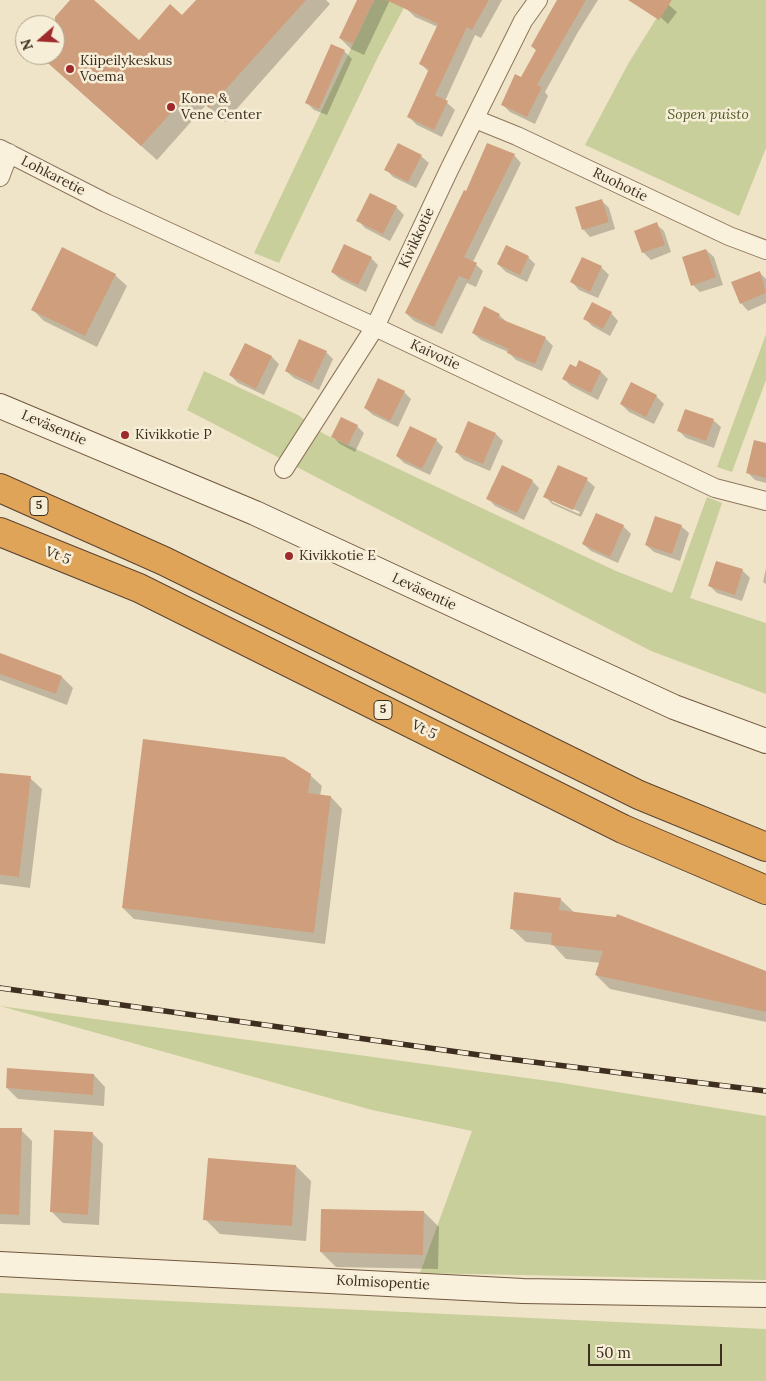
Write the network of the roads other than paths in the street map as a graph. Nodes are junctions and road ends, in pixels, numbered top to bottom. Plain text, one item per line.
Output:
1 (538, 0) edge
2 (475, 119) junction
3 (5, 151) edge
4 (0, 177) edge
5 (106, 203) joint
6 (766, 250) edge
7 (375, 327) junction
8 (0, 406) edge
9 (284, 469) dead end
10 (0, 488) edge
11 (766, 500) edge
12 (0, 532) edge
13 (766, 741) edge
14 (766, 847) edge
15 (766, 890) edge
16 (0, 1264) edge
17 (766, 1295) edge

1 - 2 street, Kivikkotie
2 - 6 street, Ruohotie
2 - 7 street, Kivikkotie
3 - 4 street
3 - 5 street, Lohkaretie
5 - 7 street, Kaivotie
7 - 9 street, Kivikkotie
7 - 11 street, Kaivotie
8 - 13 main road, Leväsentie
10 - 14 highway, 5
12 - 15 highway, Vt 5 / 5
16 - 17 main road, Kolmisopentie

